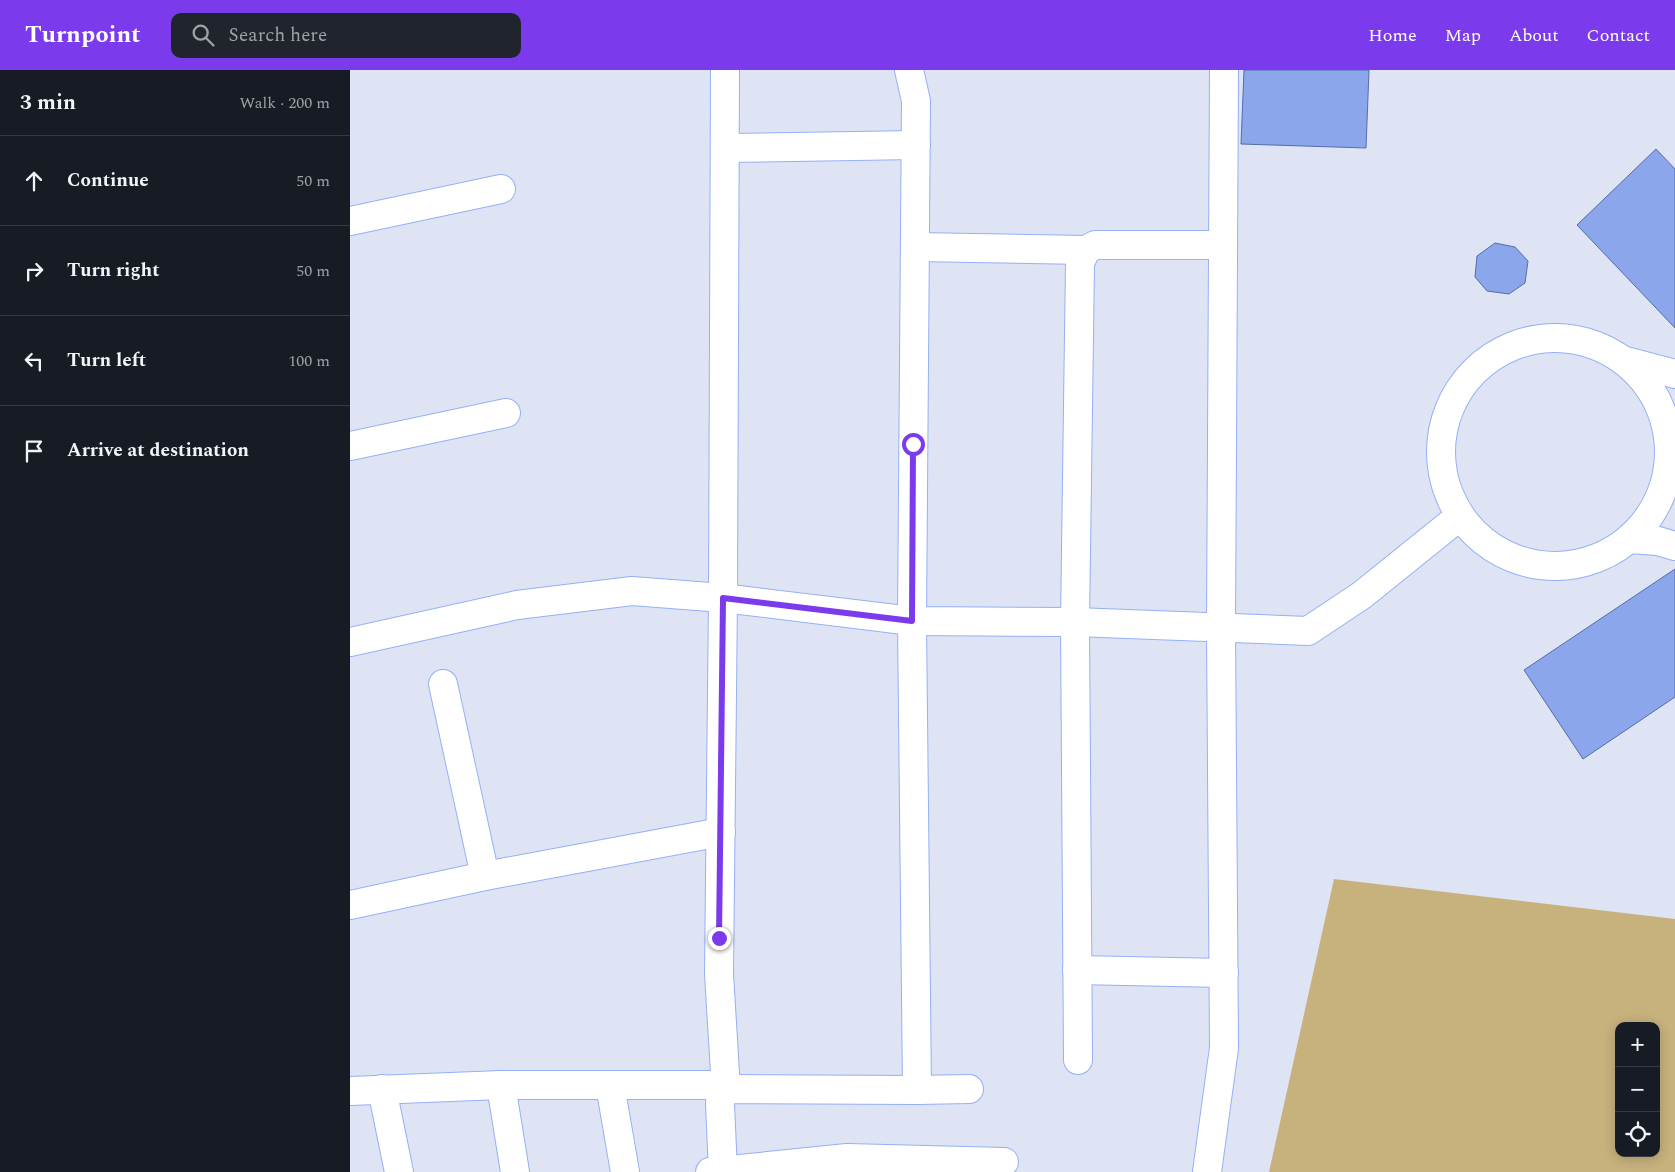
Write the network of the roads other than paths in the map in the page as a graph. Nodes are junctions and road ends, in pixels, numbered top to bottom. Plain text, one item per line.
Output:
1 (725, 70) edge
2 (910, 70) edge
3 (1224, 70) edge
4 (916, 145) junction
5 (725, 148) junction
6 (501, 189) dead end
7 (350, 221) edge
8 (1223, 245) junction
9 (915, 247) junction
10 (1086, 250) junction
11 (1625, 360) junction
12 (1675, 374) edge
13 (506, 413) dead end
14 (350, 446) edge
15 (1460, 516) junction
16 (1630, 539) junction
17 (1675, 546) edge
18 (723, 598) junction
19 (912, 621) junction
20 (1074, 622) junction
21 (1221, 628) junction
22 (350, 642) edge
23 (443, 684) dead end
24 (720, 832) junction
25 (485, 876) junction
26 (350, 905) edge
27 (1077, 970) junction
28 (1224, 972) junction
29 (1078, 1060) dead end
30 (501, 1085) junction
31 (610, 1085) junction
32 (382, 1089) junction
33 (969, 1089) dead end
34 (917, 1090) junction
35 (350, 1091) edge
36 (724, 1091) junction
37 (1004, 1162) dead end
38 (718, 1171) edge
39 (399, 1172) edge
40 (515, 1172) edge
41 (625, 1172) edge
42 (1207, 1172) edge

1 - 5 street
2 - 4 street
3 - 8 street
4 - 5 street
4 - 9 street
5 - 18 street
6 - 7 street
8 - 10 street
8 - 21 street
9 - 10 street
9 - 19 street
10 - 20 street
11 - 12 street
11 - 15 street
11 - 16 street
13 - 14 street
15 - 16 street
15 - 21 street
16 - 17 street
18 - 19 street
18 - 22 street
18 - 24 street
19 - 20 street
19 - 34 street
20 - 21 street
20 - 27 street
21 - 28 street
23 - 25 street
24 - 25 street
24 - 36 street
25 - 26 street
27 - 28 street
27 - 29 street
28 - 42 street
30 - 31 street
30 - 32 street
30 - 40 street
31 - 36 street
31 - 41 street
32 - 35 street
32 - 39 street
33 - 34 street
34 - 36 street
36 - 38 street
37 - 38 street

